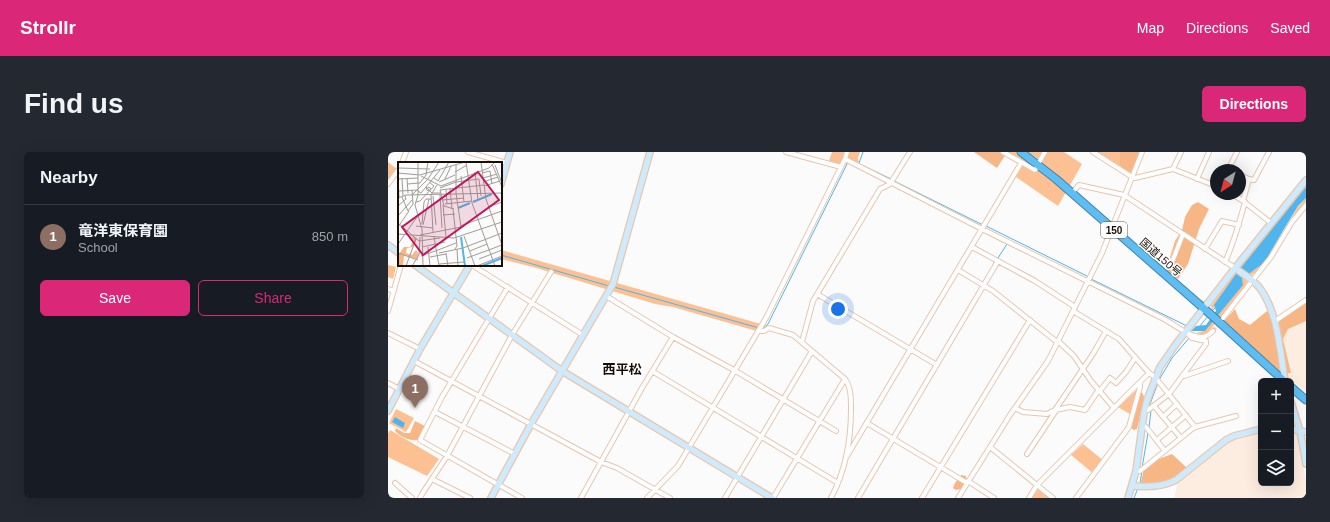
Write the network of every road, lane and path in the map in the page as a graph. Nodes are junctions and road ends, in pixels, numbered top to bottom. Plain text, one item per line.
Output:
1 (406, 152) edge
2 (468, 152) edge
3 (510, 152) edge
4 (650, 152) edge
5 (786, 152) edge
6 (847, 152) edge
7 (910, 152) edge
8 (1003, 152) edge
9 (1021, 152) edge
10 (1045, 152) edge
11 (1093, 152) edge
12 (1142, 152) edge
13 (1181, 152) edge
14 (1209, 152) edge
15 (1237, 152) edge
16 (1269, 152) edge
17 (848, 161) junction
18 (402, 162) edge
19 (507, 163) junction
20 (1021, 163) junction
21 (1231, 164) edge
22 (1038, 165) junction
23 (841, 167) junction
24 (1173, 170) junction
25 (398, 171) edge
26 (1132, 177) junction
27 (1246, 178) edge
28 (1197, 179) junction
29 (1249, 179) junction
30 (502, 180) edge
31 (1306, 180) edge
32 (892, 181) junction
33 (388, 184) edge
34 (1210, 184) edge
35 (1072, 193) junction
36 (1124, 195) junction
37 (1241, 200) edge
38 (1244, 202) junction
39 (1306, 204) edge
40 (1271, 223) junction
41 (1239, 225) junction
42 (1112, 228) junction
43 (982, 229) junction
44 (1183, 234) junction
45 (388, 245) edge
46 (972, 247) junction
47 (1205, 249) junction
48 (398, 252) edge
49 (998, 261) junction
50 (1225, 262) junction
51 (401, 266) edge
52 (416, 266) edge
53 (470, 266) edge
54 (473, 266) edge
55 (1170, 268) dead end
56 (1236, 269) junction
57 (958, 270) junction
58 (552, 272) dead end
59 (1088, 281) junction
60 (1253, 281) junction
61 (984, 285) junction
62 (508, 288) junction
63 (388, 289) edge
64 (394, 291) junction
65 (454, 293) junction
66 (817, 294) junction
67 (606, 296) junction
68 (1306, 300) edge
69 (532, 303) junction
70 (1074, 309) junction
71 (1205, 310) junction
72 (388, 311) edge
73 (489, 319) junction
74 (1220, 319) junction
75 (1030, 320) junction
76 (1275, 321) junction
77 (1213, 330) tunnel mouth
78 (758, 331) junction
79 (1106, 331) junction
80 (1186, 331) junction
81 (388, 333) edge
82 (512, 335) junction
83 (583, 335) junction
84 (673, 337) junction
85 (1058, 341) junction
86 (802, 342) junction
87 (420, 349) junction
88 (910, 350) junction
89 (812, 351) junction
90 (1135, 358) junction
91 (414, 361) junction
92 (1228, 361) dead end
93 (936, 365) junction
94 (1082, 369) junction
95 (734, 370) junction
96 (562, 371) junction
97 (652, 371) junction
98 (1149, 373) junction
99 (1183, 375) junction
100 (1156, 377) junction
101 (1281, 378) edge
102 (1284, 378) edge
103 (845, 379) junction
104 (452, 381) junction
105 (1140, 382) junction
106 (388, 383) edge
107 (400, 389) junction
108 (1294, 390) edge
109 (1098, 391) junction
110 (1169, 394) junction
111 (479, 396) junction
112 (783, 399) junction
113 (1306, 400) edge
114 (1177, 404) junction
115 (1154, 406) junction
116 (712, 407) junction
117 (1015, 408) junction
118 (1114, 408) junction
119 (1056, 409) junction
120 (388, 411) edge
121 (1144, 411) junction
122 (434, 412) junction
123 (628, 412) junction
124 (1294, 412) edge
125 (1186, 415) junction
126 (1236, 416) dead end
127 (1163, 417) junction
128 (819, 421) junction
129 (867, 423) junction
130 (532, 424) junction
131 (1142, 425) junction
132 (463, 427) junction
133 (1172, 427) junction
134 (1195, 427) junction
135 (1294, 429) edge
136 (1258, 430) edge
137 (836, 431) dead end
138 (1300, 431) junction
139 (1306, 432) edge
140 (761, 437) junction
141 (893, 438) junction
142 (1181, 438) junction
143 (1157, 440) junction
144 (990, 447) junction
145 (688, 448) junction
146 (1165, 450) junction
147 (515, 454) junction
148 (1027, 454) dead end
149 (447, 456) junction
150 (847, 456) junction
151 (797, 458) junction
152 (601, 462) junction
153 (1306, 464) edge
154 (941, 466) junction
155 (1136, 471) junction
156 (737, 477) junction
157 (432, 479) junction
158 (968, 482) junction
159 (395, 483) dead end
160 (838, 483) junction
161 (498, 485) junction
162 (1037, 486) junction
163 (1132, 486) junction
164 (656, 490) junction
165 (412, 498) edge
166 (420, 498) edge
167 (470, 498) edge
168 (491, 498) edge
169 (522, 498) edge
170 (581, 498) edge
171 (647, 498) edge
172 (670, 498) edge
173 (725, 498) edge
174 (772, 498) edge
175 (831, 498) edge
176 (858, 498) edge
177 (922, 498) edge
178 (958, 498) edge
179 (994, 498) edge
180 (1029, 498) edge
181 (1053, 498) edge
182 (1076, 498) edge
183 (1128, 498) edge

1 - 18 street
2 - 19 street
3 - 19 street
4 - 67 street
5 - 23 street
6 - 17 street
7 - 32 street
8 - 20 street
9 - 22 highway, 国道150号 / 150
10 - 22 street
11 - 26 street
12 - 26 street
13 - 24 street
14 - 28 street
15 - 21 street
16 - 29 street
17 - 23 street
17 - 32 street
19 - 30 street
20 - 22 street
20 - 43 street
22 - 35 highway, 国道150号 / 150
23 - 78 street
24 - 26 street
24 - 28 street
25 - 33 street
26 - 36 street
27 - 29 street
28 - 34 street
29 - 38 street
31 - 40 street
32 - 43 street
32 - 66 street
35 - 36 street
35 - 42 highway, 国道150号 / 150
36 - 42 street
36 - 44 street
37 - 38 street
38 - 40 street
38 - 41 street
39 - 60 street
40 - 56 street
41 - 47 street
41 - 50 street
42 - 59 street
42 - 71 highway, 国道150号 / 150
43 - 46 street
43 - 59 street
44 - 47 street
44 - 55 street
45 - 48 street
46 - 49 street
46 - 57 street
47 - 50 street
49 - 61 street
49 - 70 street
50 - 56 street
51 - 64 street
52 - 65 street
53 - 65 street
54 - 62 street
56 - 60 street
56 - 71 street
57 - 61 street
57 - 88 street
58 - 69 street
59 - 70 street
59 - 80 street
60 - 74 street
60 - 76 street
61 - 75 street
61 - 93 street
62 - 69 street
62 - 73 street
63 - 64 street
64 - 72 street
65 - 73 street
65 - 87 street
66 - 86 street
66 - 88 street
67 - 83 street
67 - 84 street
68 - 76 street
69 - 82 street
69 - 83 street
70 - 79 street
70 - 85 street
71 - 74 highway, 国道150号 / 150
71 - 80 street
73 - 82 street
73 - 104 street
74 - 101 highway, 国道150号 / 150
75 - 85 street
75 - 154 street
76 - 102 street
77 - 80 street
78 - 86 street
78 - 95 street
79 - 90 street
79 - 94 street
80 - 99 street
80 - 100 street
81 - 87 street
82 - 96 street
82 - 111 street
83 - 96 street
84 - 95 street
84 - 97 street
85 - 94 street
85 - 117 street
86 - 89 street
87 - 91 street
88 - 93 street
88 - 129 street
89 - 103 street
89 - 112 street
90 - 98 street
90 - 109 street
91 - 104 street
91 - 107 street
92 - 99 street
93 - 141 street
94 - 109 street
94 - 119 street
95 - 112 street
95 - 116 street
96 - 123 street
96 - 130 street
97 - 116 street
97 - 123 street
98 - 100 street
98 - 105 street
99 - 110 street
100 - 110 street
100 - 121 street
103 - 128 street
103 - 150 street
104 - 111 street
104 - 122 street
105 - 118 street
105 - 182 street
106 - 107 street
107 - 120 street
108 - 113 highway
109 - 118 street
109 - 119 street
110 - 114 street
110 - 115 street
111 - 130 street
111 - 132 street
112 - 128 street
112 - 140 street
114 - 125 street
114 - 127 street
115 - 121 street
115 - 127 street
116 - 140 street
116 - 145 street
117 - 119 street
117 - 144 street
118 - 162 street
119 - 148 street
121 - 131 street
122 - 132 street
122 - 149 street
123 - 145 street
123 - 152 street
124 - 138 street
125 - 133 street
125 - 134 street
126 - 134 street
127 - 133 street
128 - 137 street
128 - 151 street
129 - 141 street
129 - 150 street
130 - 147 street
130 - 152 street
131 - 143 street
131 - 155 street
132 - 147 street
132 - 149 street
133 - 142 street
133 - 143 street
134 - 142 street
135 - 138 street
136 - 163 street
138 - 139 street
138 - 153 street
140 - 151 street
140 - 156 street
141 - 154 street
141 - 176 street
142 - 146 street
143 - 146 street
144 - 158 street
144 - 162 street
145 - 156 street
145 - 164 street
146 - 155 street
147 - 161 street
149 - 157 street
149 - 161 street
150 - 160 street
151 - 160 street
151 - 174 street
152 - 164 street
152 - 170 street
154 - 158 street
154 - 177 street
155 - 163 street
156 - 173 street
156 - 174 street
157 - 166 street
157 - 167 street
158 - 178 street
158 - 179 street
159 - 165 street
160 - 175 street
161 - 168 street
161 - 169 street
162 - 180 street
162 - 181 street
163 - 183 street
164 - 171 street
164 - 172 street

